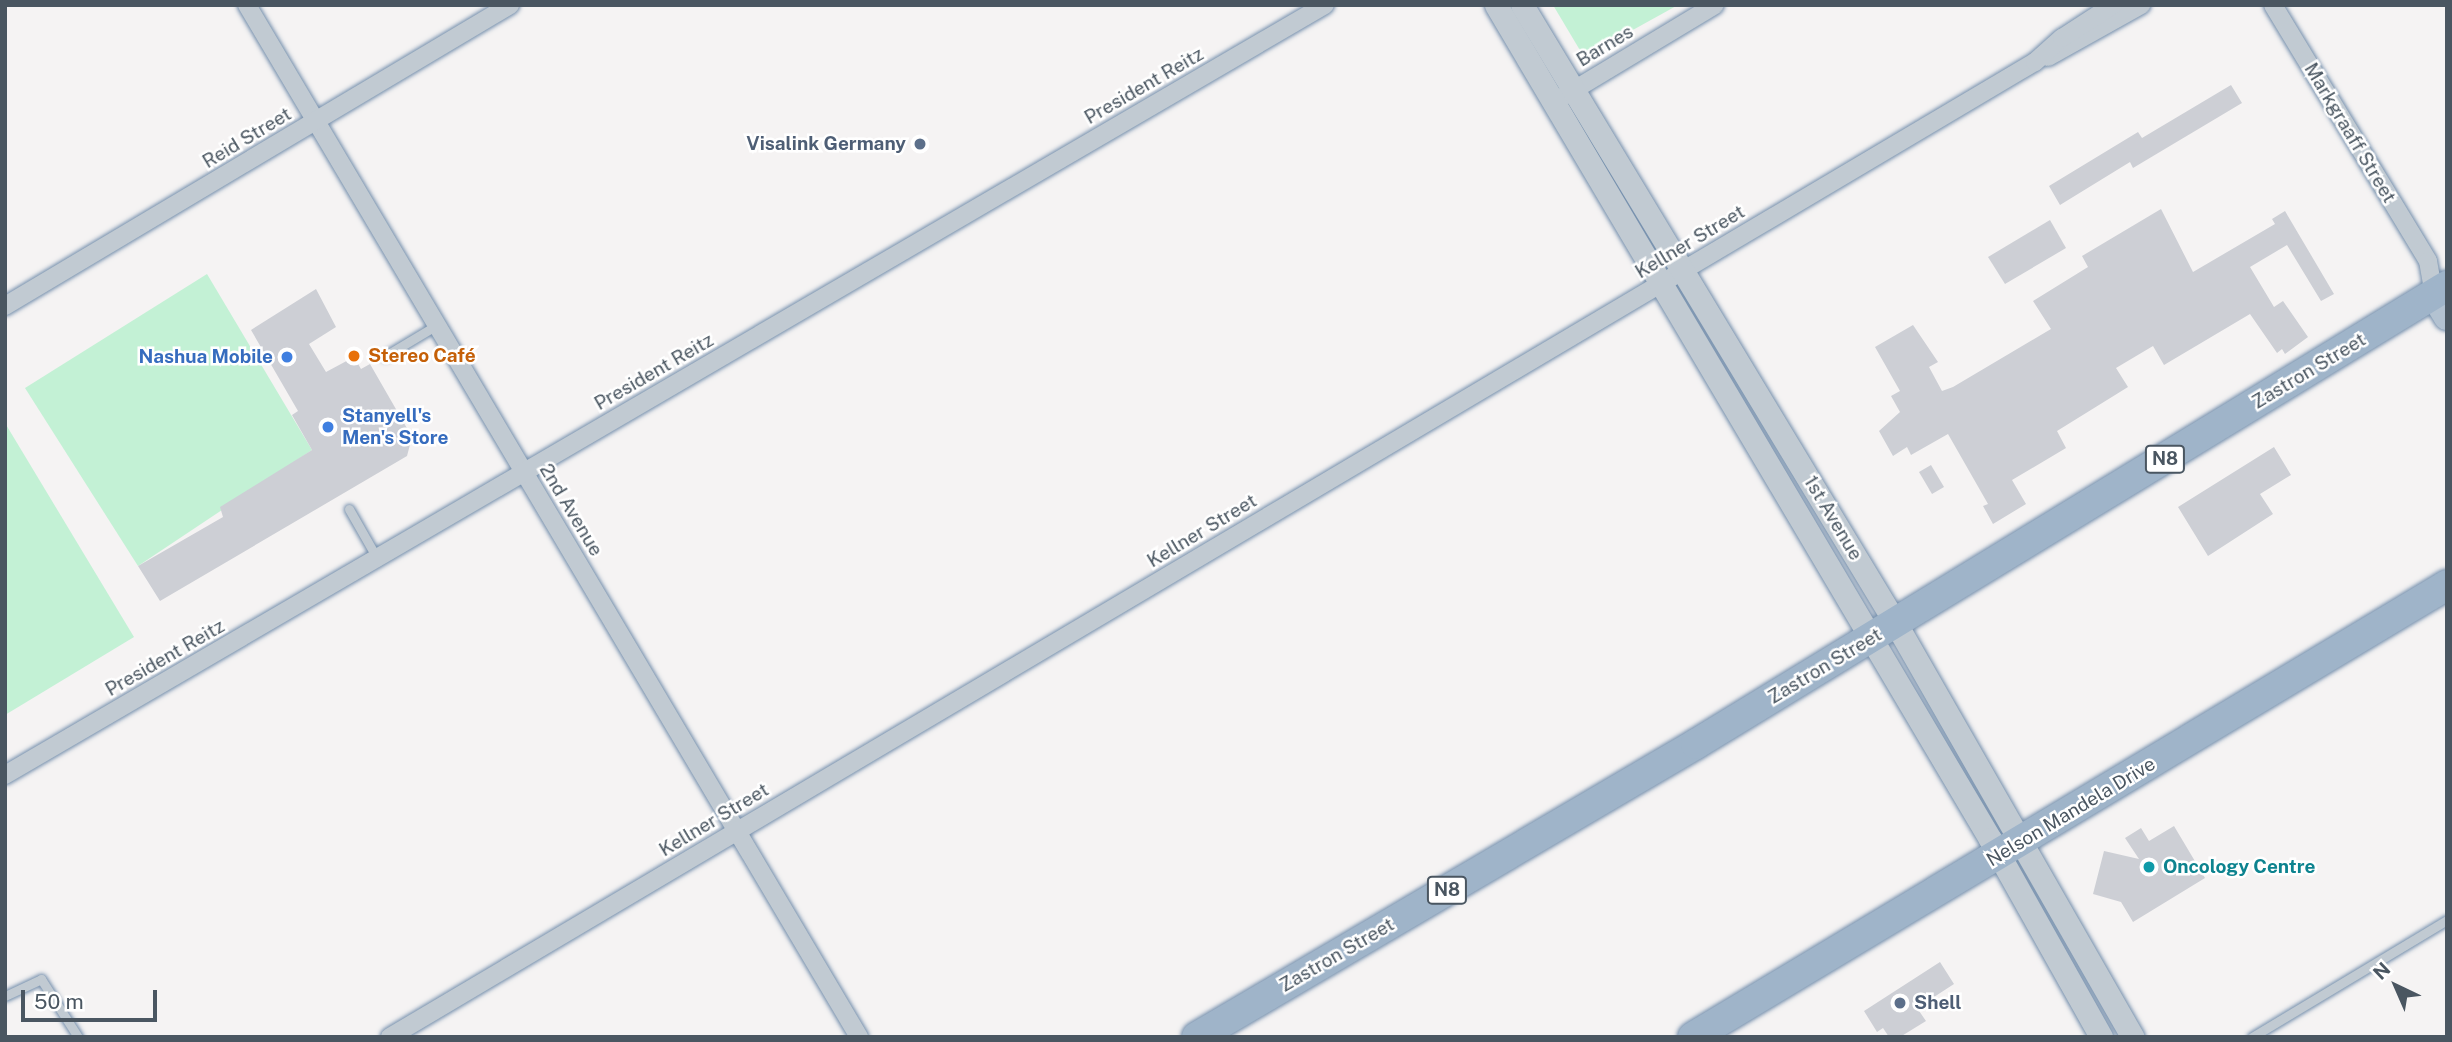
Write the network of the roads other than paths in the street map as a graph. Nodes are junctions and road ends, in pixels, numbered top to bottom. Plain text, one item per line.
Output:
1 (247, 5) edge
2 (510, 5) edge
3 (1325, 5) edge
4 (1496, 5) edge
5 (1522, 5) edge
6 (1716, 5) edge
7 (2113, 5) edge
8 (2141, 5) edge
9 (2273, 5) edge
10 (2035, 62) junction
11 (1572, 90) junction
12 (1553, 103) junction
13 (316, 121) junction
14 (1684, 270) junction
15 (1662, 283) junction
16 (2444, 292) edge
17 (5, 306) edge
18 (437, 324) junction
19 (386, 356) dead end
20 (524, 472) junction
21 (349, 509) dead end
22 (377, 558) junction
23 (2447, 585) edge
24 (1896, 624) junction
25 (1870, 638) junction
26 (5, 775) edge
27 (737, 831) junction
28 (2010, 848) junction
29 (2447, 920) edge
30 (5, 996) edge
31 (78, 1037) edge
32 (390, 1037) edge
33 (859, 1037) edge
34 (1197, 1037) edge
35 (1693, 1037) edge
36 (2101, 1037) edge
37 (2133, 1037) edge
38 (2252, 1037) edge

1 - 13 street, 2nd Avenue
2 - 13 street, Reid Street
3 - 20 street, President Reitz
4 - 12 street, 1st Avenue
5 - 11 street, 1st Avenue
6 - 11 street, Barnes
7 - 10 street, Kellner Street
8 - 10 street, Kellner Street
9 - 16 street, Markgraaff Street
10 - 14 street, Kellner Street
11 - 12 street, Barnes
11 - 14 street, 1st Avenue
12 - 15 street, 1st Avenue
13 - 17 street, Reid Street
13 - 18 street, 2nd Avenue
14 - 15 street, Kellner Street
14 - 24 street, 1st Avenue
15 - 25 street, 1st Avenue
15 - 27 street, Kellner Street
16 - 24 highway, Zastron Street / N8
18 - 19 lane
18 - 20 street, 2nd Avenue
20 - 22 street, President Reitz
20 - 27 street, 2nd Avenue
21 - 22 lane
22 - 26 street, President Reitz
23 - 28 highway, Nelson Mandela Drive
24 - 25 highway, Zastron Street / N8
24 - 28 street, 1st Avenue
25 - 28 street, 1st Avenue
25 - 34 highway, Zastron Street / N8
27 - 32 street, Kellner Street
27 - 33 street, 2nd Avenue
28 - 35 highway, Nelson Mandela Drive
28 - 36 street, 1st Avenue
28 - 37 street, 1st Avenue
29 - 38 lane
30 - 31 lane

